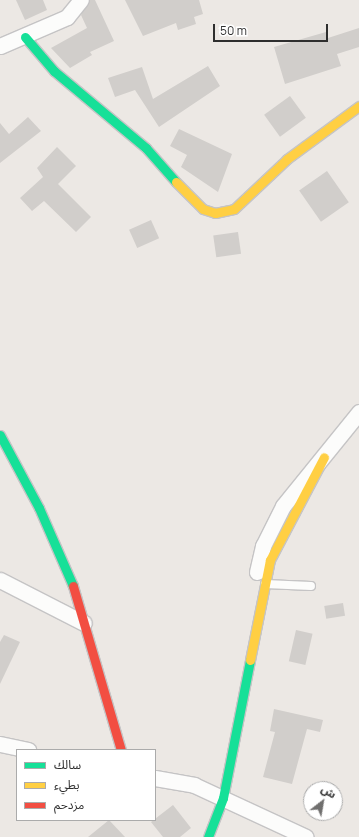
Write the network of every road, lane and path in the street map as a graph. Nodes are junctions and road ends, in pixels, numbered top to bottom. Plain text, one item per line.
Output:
1 (81, 0) edge
2 (25, 38) junction
3 (0, 46) edge
4 (359, 106) edge
5 (359, 412) edge
6 (0, 435) edge
7 (0, 580) edge
8 (259, 583) junction
9 (311, 586) dead end
10 (84, 623) junction
11 (238, 725) joint
12 (0, 744) edge
13 (23, 749) edge
14 (121, 749) edge
15 (156, 778) edge
16 (223, 798) junction
17 (208, 837) edge
18 (306, 837) edge

1 - 2 street
2 - 3 street
2 - 4 street
5 - 8 street
6 - 10 street
7 - 10 street
8 - 9 lane
8 - 11 street
10 - 14 street
11 - 16 street
12 - 13 street
15 - 16 street
16 - 17 street
16 - 18 street

